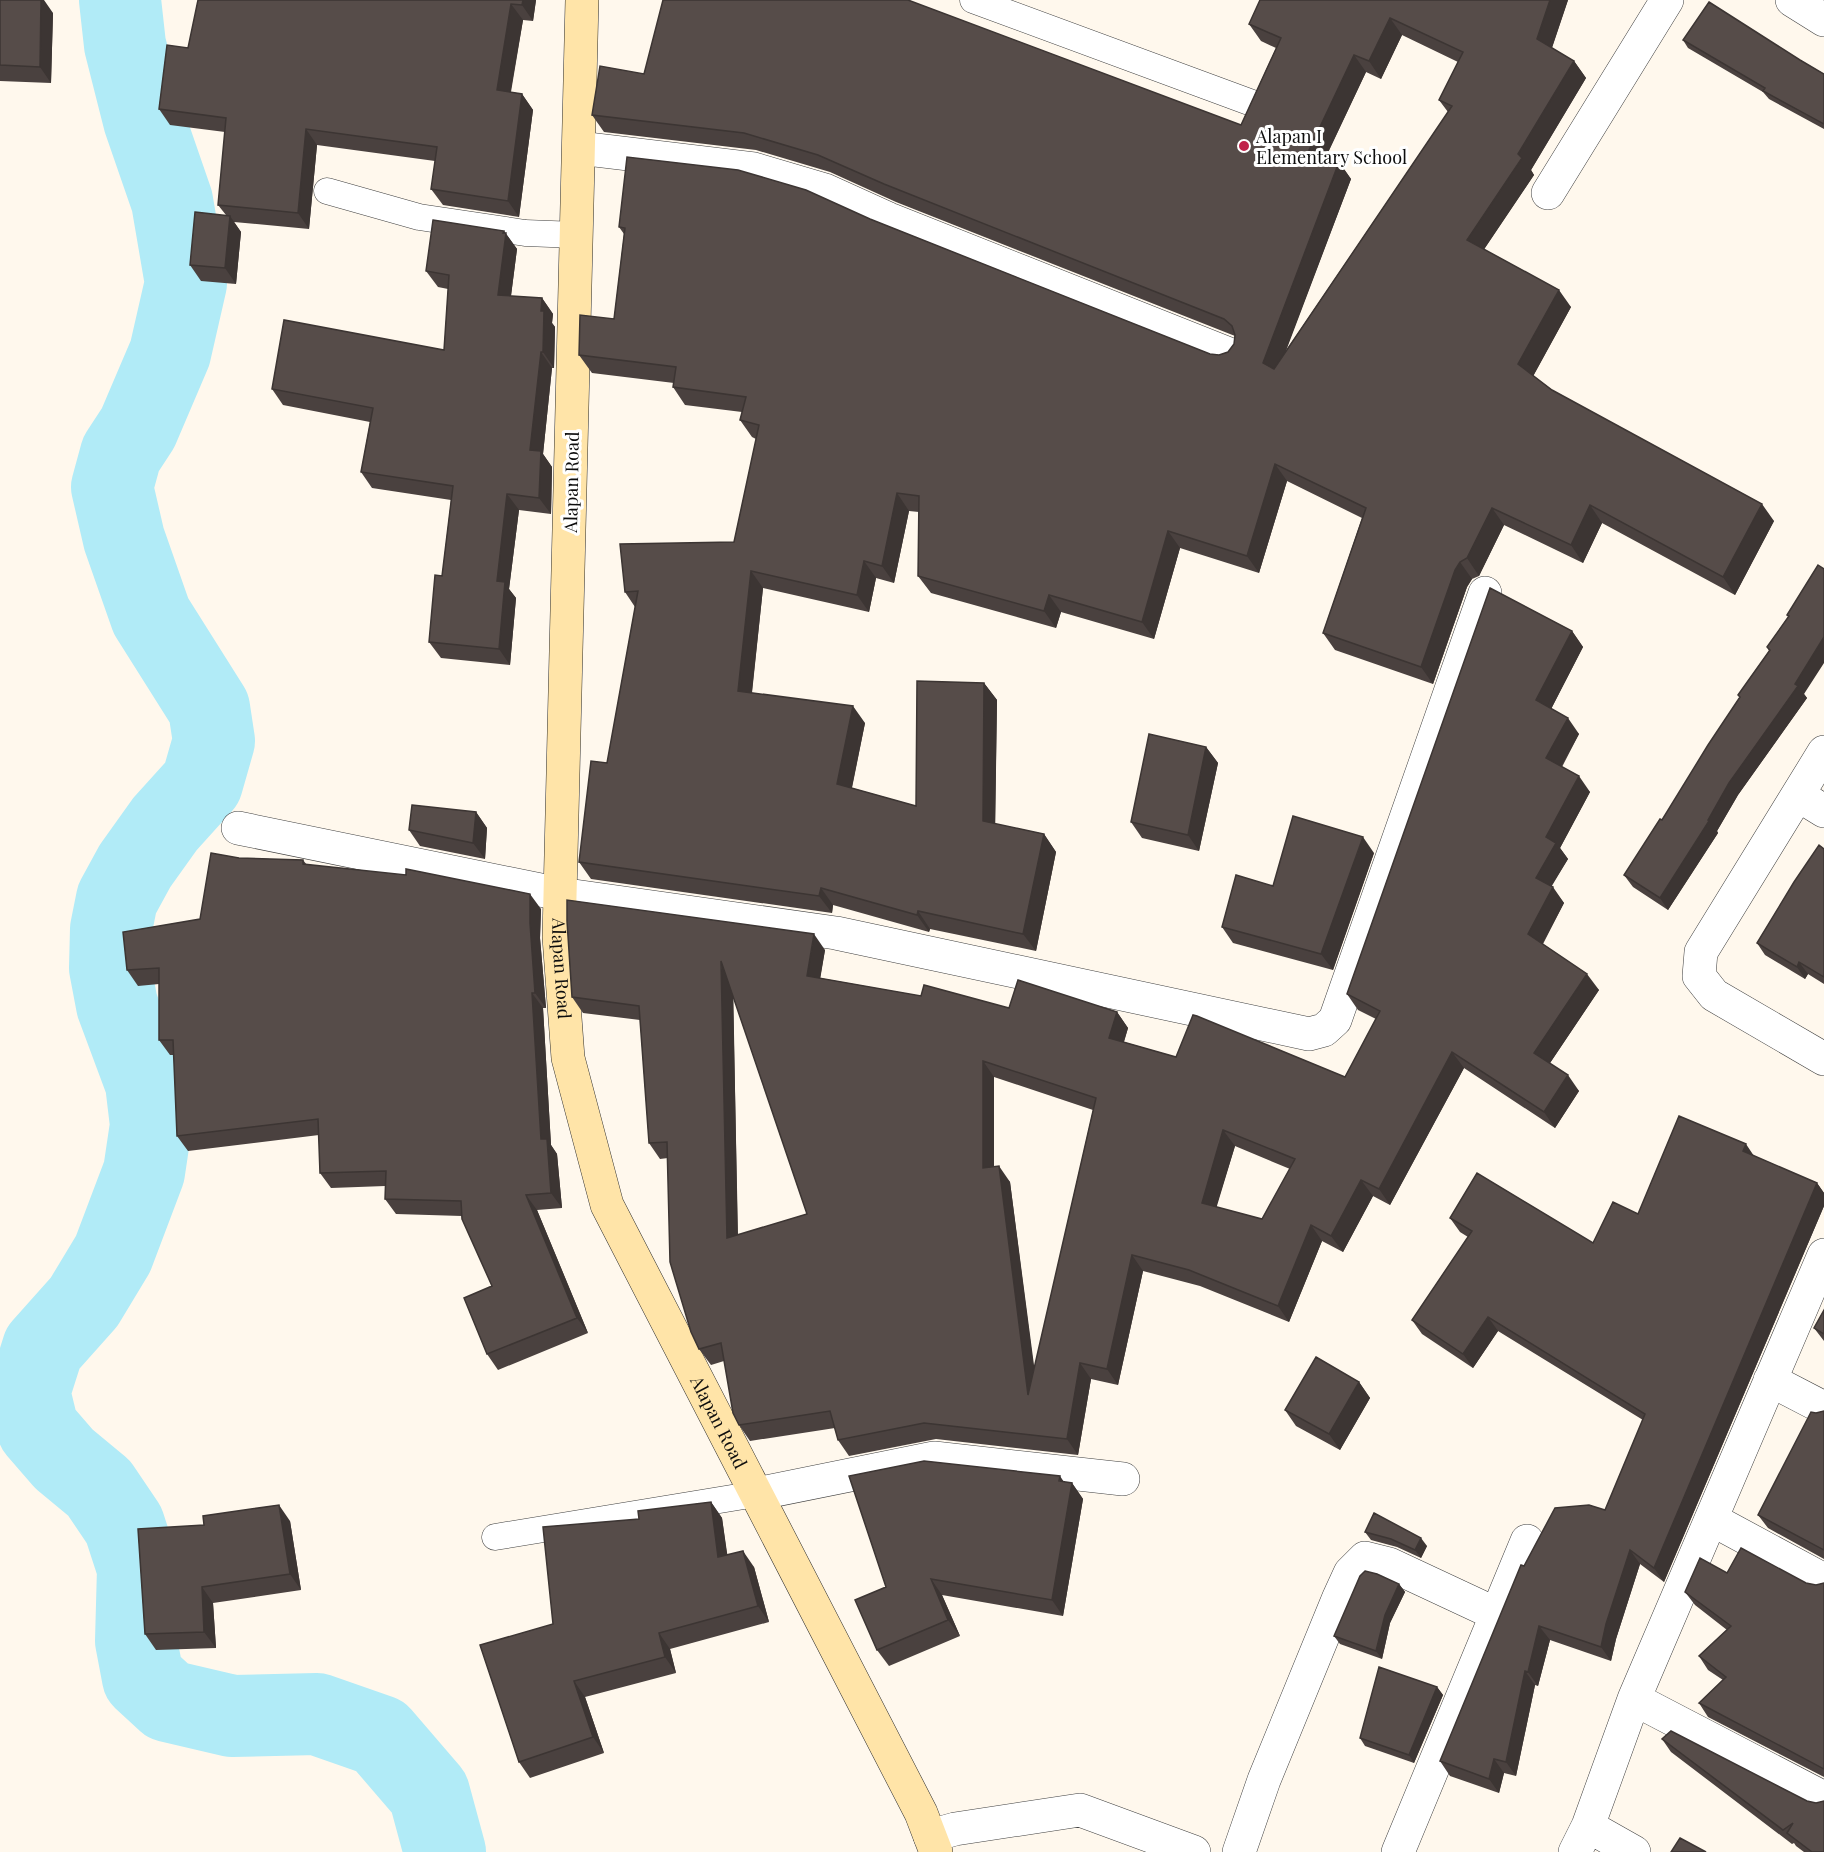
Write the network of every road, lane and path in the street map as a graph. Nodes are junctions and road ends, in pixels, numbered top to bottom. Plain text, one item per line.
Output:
1 (582, 0) edge
2 (973, 0) edge
3 (1667, 0) edge
4 (1792, 0) edge
5 (1824, 20) edge
6 (1252, 103) edge
7 (579, 148) junction
8 (327, 191) dead end
9 (1548, 193) dead end
10 (577, 236) junction
11 (1229, 354) edge
12 (1485, 593) dead end
13 (1824, 752) edge
14 (1811, 803) edge
15 (238, 828) dead end
16 (560, 894) junction
17 (1824, 1059) edge
18 (1824, 1255) edge
19 (1770, 1380) junction
20 (1824, 1408) edge
21 (1123, 1479) dead end
22 (756, 1494) junction
23 (1711, 1520) junction
24 (495, 1537) dead end
25 (1527, 1541) dead end
26 (1824, 1580) edge
27 (1496, 1614) junction
28 (1634, 1700) junction
29 (1824, 1798) edge
30 (1581, 1839) edge
31 (933, 1844) edge
32 (1194, 1852) edge
33 (1239, 1852) edge
34 (1398, 1852) edge
35 (1634, 1852) edge

1 - 7 street, Alapan Road
2 - 6 lane
3 - 9 street
4 - 5 street
7 - 10 street, Alapan Road
7 - 11 street
8 - 10 lane
10 - 16 street, Alapan Road
12 - 16 street
13 - 14 street
14 - 17 street
15 - 16 street
16 - 22 street, Alapan Road
18 - 19 street
19 - 20 street
19 - 23 street
21 - 22 street
22 - 24 lane
22 - 31 street, Alapan Road
23 - 26 street
23 - 28 street
25 - 27 street
27 - 33 street
27 - 34 street
28 - 29 street
28 - 30 street
30 - 35 street
31 - 32 street

